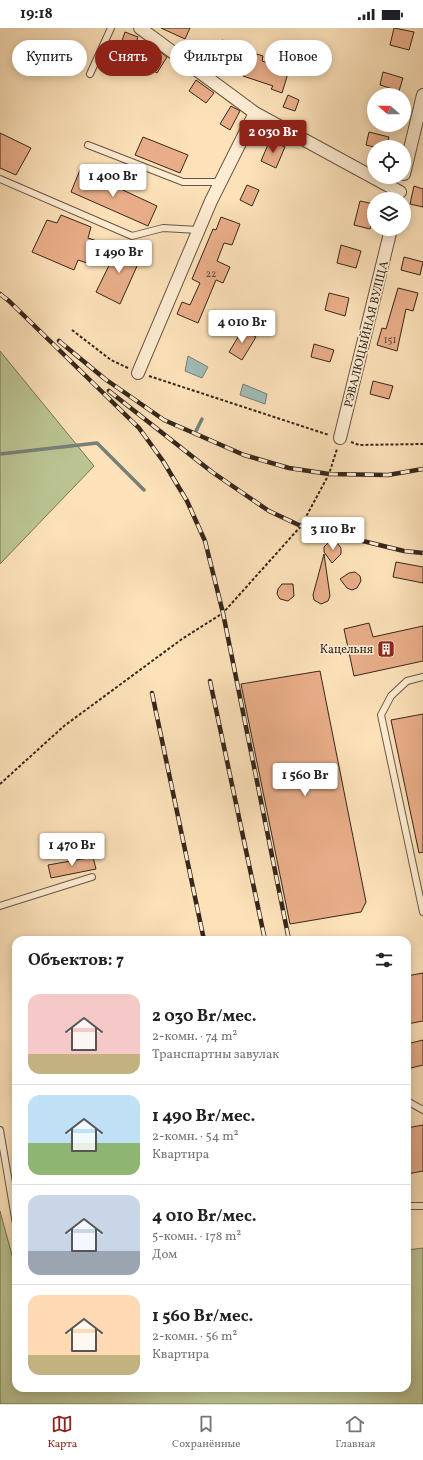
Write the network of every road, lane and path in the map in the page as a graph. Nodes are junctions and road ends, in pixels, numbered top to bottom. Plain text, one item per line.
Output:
1 (111, 28) edge
2 (140, 28) edge
3 (90, 74) dead end
4 (423, 95) edge
5 (255, 113) junction
6 (88, 145) dead end
7 (411, 146) edge
8 (0, 179) edge
9 (221, 182) junction
10 (392, 192) edge
11 (198, 230) junction
12 (389, 236) edge
13 (72, 330) dead end
14 (138, 372) junction
15 (340, 438) junction
16 (423, 444) edge
17 (423, 677) edge
18 (0, 784) edge
19 (92, 877) dead end
20 (0, 906) edge
21 (423, 912) edge
22 (411, 1103) edge
23 (423, 1110) edge
24 (0, 1130) edge
25 (12, 1200) edge
26 (411, 1206) edge
27 (423, 1206) edge

1 - 3 lane
2 - 5 street
4 - 7 street
5 - 9 street
5 - 10 street
6 - 9 lane
8 - 11 lane
9 - 11 street
11 - 14 street
12 - 15 street, РЭВАЛЮЦЫЙНАЯ ВУЛІЦА
13 - 14 path
14 - 15 path
15 - 16 path
15 - 18 path
17 - 21 lane
19 - 20 lane
22 - 23 lane
24 - 25 lane
26 - 27 lane

